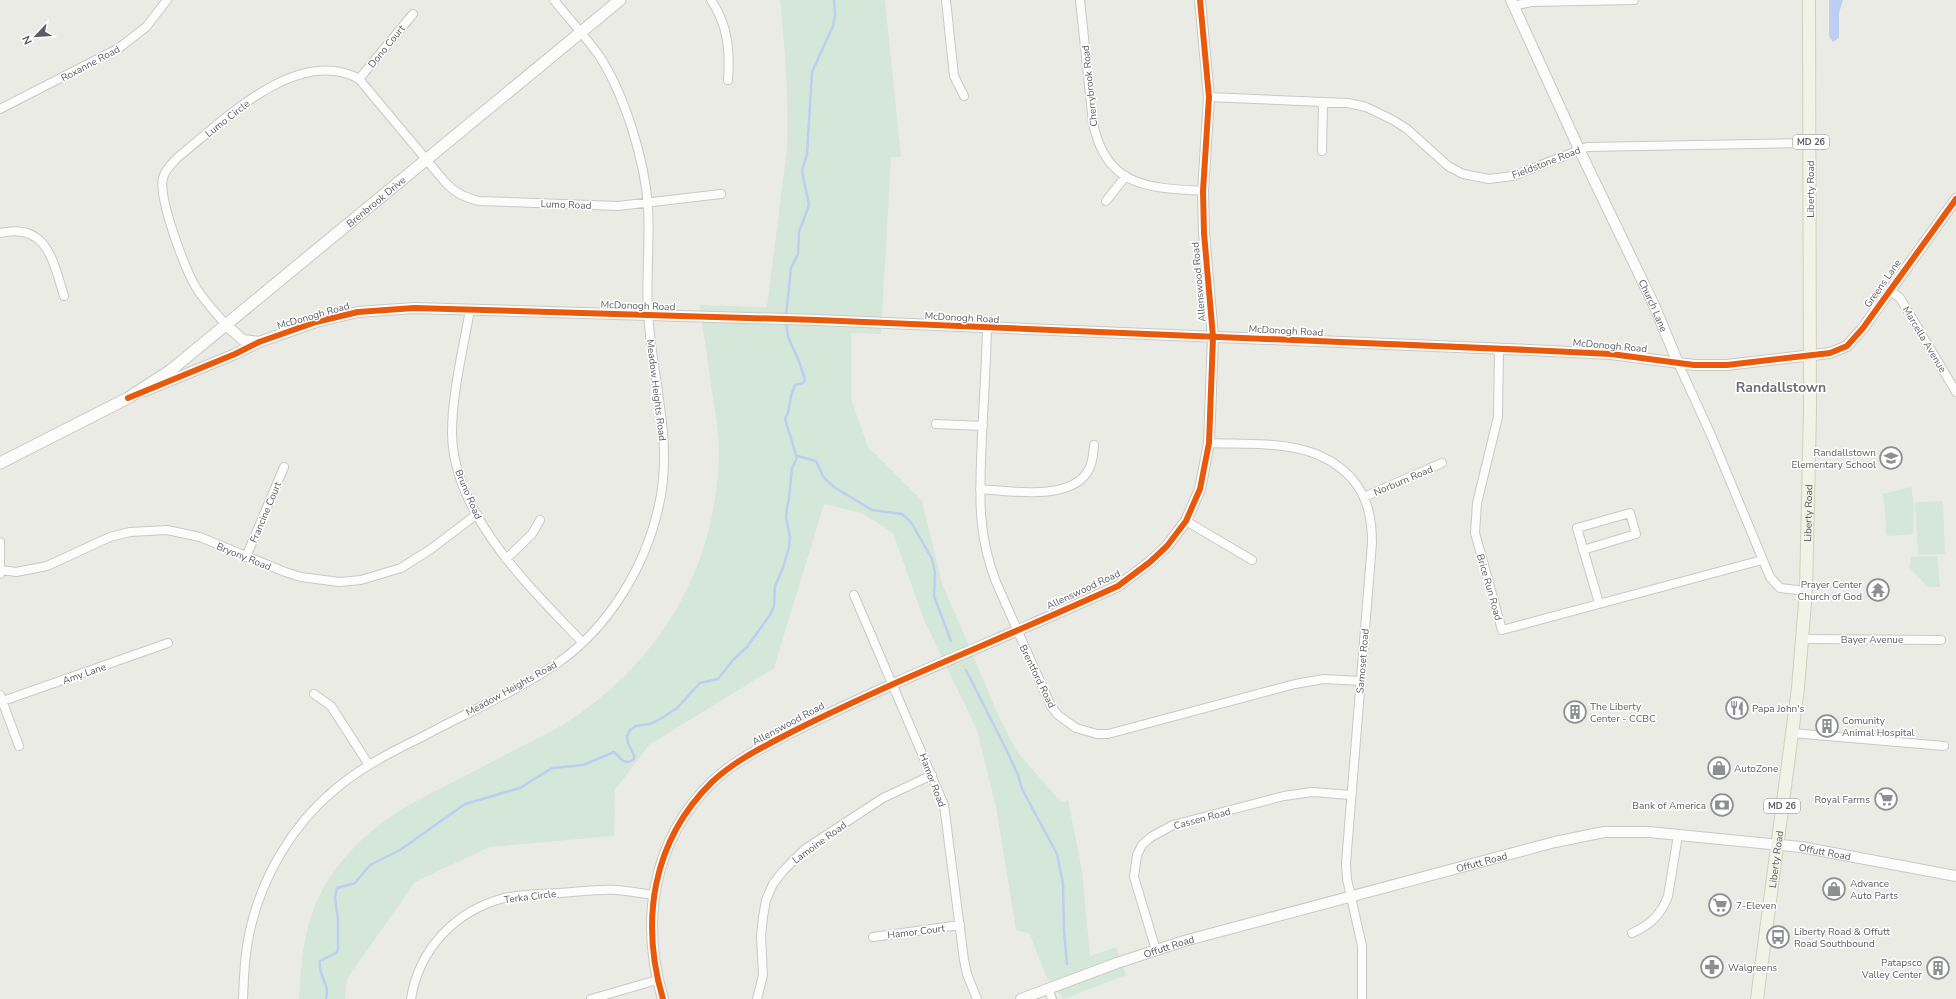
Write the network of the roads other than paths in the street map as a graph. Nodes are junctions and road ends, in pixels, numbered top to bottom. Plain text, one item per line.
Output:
1 (167, 0) edge
2 (554, 0) edge
3 (620, 0) edge
4 (711, 0) edge
5 (946, 0) edge
6 (1080, 0) edge
7 (1200, 0) edge
8 (1634, 0) edge
9 (1809, 0) edge
10 (1512, 3) edge
11 (413, 14) dead end
12 (581, 32) junction
13 (359, 79) junction
14 (728, 80) dead end
15 (964, 96) dead end
16 (1210, 97) junction
17 (1324, 103) junction
18 (0, 109) edge
19 (1810, 143) junction
20 (1579, 149) junction
21 (1322, 151) dead end
22 (426, 160) junction
23 (1126, 176) junction
24 (1203, 191) junction
25 (721, 194) dead end
26 (1956, 199) edge
27 (1106, 201) dead end
28 (648, 203) junction
29 (0, 233) edge
30 (1889, 290) junction
31 (64, 296) dead end
32 (470, 310) junction
33 (648, 316) junction
34 (226, 325) junction
35 (987, 329) junction
36 (1213, 337) junction
37 (259, 342) junction
38 (1499, 349) junction
39 (1810, 357) junction
40 (1678, 363) junction
41 (1956, 392) edge
42 (128, 398) junction
43 (936, 424) dead end
44 (983, 426) junction
45 (1209, 443) junction
46 (1094, 446) dead end
47 (0, 463) edge
48 (1442, 463) dead end
49 (284, 467) dead end
50 (980, 489) junction
51 (1364, 497) junction
52 (477, 514) junction
53 (540, 520) dead end
54 (1186, 521) junction
55 (0, 542) edge
56 (1583, 550) junction
57 (246, 557) junction
58 (506, 559) junction
59 (1252, 560) dead end
60 (1762, 560) junction
61 (0, 570) edge
62 (0, 574) edge
63 (1806, 591) junction
64 (854, 595) dead end
65 (1599, 603) junction
66 (1016, 630) junction
67 (1803, 639) junction
68 (1941, 640) dead end
69 (582, 642) junction
70 (168, 643) dead end
71 (1360, 682) junction
72 (893, 684) junction
73 (314, 694) dead end
74 (1, 700) edge
75 (1792, 733) junction
76 (19, 746) dead end
77 (1944, 746) dead end
78 (369, 765) junction
79 (932, 774) junction
80 (1351, 795) junction
81 (1678, 835) junction
82 (1777, 845) junction
83 (1956, 876) edge
84 (653, 895) junction
85 (1351, 896) junction
86 (960, 926) junction
87 (1632, 934) dead end
88 (873, 937) dead end
89 (1156, 950) junction
90 (658, 980) junction
91 (1048, 988) junction
92 (243, 999) edge
93 (411, 999) edge
94 (591, 999) edge
95 (663, 999) edge
96 (757, 999) edge
97 (977, 999) edge
98 (1021, 999) edge
99 (1052, 999) edge
100 (1362, 999) edge
101 (1757, 999) edge

1 - 18 street, Roxanne Road
2 - 12 street, Meadow Heights Road
3 - 12 main road, Brenbrook Drive
4 - 14 street
5 - 15 street
6 - 23 street, Cherrybrook Road
7 - 16 street, Allenswood Road
8 - 10 street
9 - 19 main road, Liberty Road / MD 26
10 - 20 street, Church Lane
11 - 13 street, Dono Court
12 - 22 main road, Brenbrook Drive
12 - 28 street, Meadow Heights Road
13 - 22 street, Lumo Circle
13 - 34 street, Lumo Circle
16 - 17 street, Fieldstone Road
16 - 24 street, Allenswood Road
17 - 20 street, Fieldstone Road
17 - 21 street
19 - 20 street, Fieldstone Road
19 - 39 main road, Liberty Road / MD 26
20 - 40 street, Church Lane
22 - 28 street, Lumo Road
22 - 34 main road, Brenbrook Drive
23 - 24 street, Cherrybrook Road
23 - 27 street
24 - 36 street, Allenswood Road
25 - 28 street, Lumo Road
26 - 30 street, Greens Lane
28 - 33 street, Meadow Heights Road
29 - 31 street
30 - 39 street, Greens Lane
30 - 41 street, Marcella Avenue
32 - 33 street, McDonogh Road
32 - 37 street, McDonogh Road
32 - 52 street, Bruno Road
33 - 35 street, McDonogh Road
33 - 69 street, Meadow Heights Road
34 - 37 street
34 - 42 main road, Brenbrook Drive
35 - 36 street, McDonogh Road
35 - 44 street, Brentford Road
36 - 38 street, McDonogh Road
36 - 45 street, Allenswood Road
37 - 42 street, McDonogh Road
38 - 40 street, McDonogh Road
38 - 65 street, Brice Run Road
39 - 40 street, McDonogh Road
39 - 63 main road, Liberty Road / MD 26
40 - 60 street, Church Lane
42 - 47 main road, McDonogh Road
43 - 44 street
44 - 50 street, Brentford Road
45 - 51 street, Samoset Road
45 - 54 street, Allenswood Road
46 - 50 street
48 - 51 street, Norburn Road
49 - 57 street, Francine Court
50 - 66 street, Brentford Road
51 - 71 street, Samoset Road
52 - 57 street, Bryony Road
52 - 58 street, Bruno Road
53 - 58 street
54 - 59 street
54 - 66 street, Allenswood Road
55 - 61 street
56 - 56 street
56 - 65 street
57 - 61 street, Bryony Road
58 - 69 street, Bruno Road
60 - 63 street, Church Lane
60 - 65 street, Brice Run Road
61 - 62 street
63 - 67 main road, Liberty Road / MD 26
64 - 72 street, Hamor Road
66 - 71 street, Brentford Road
66 - 72 street, Allenswood Road
67 - 68 street, Bayer Avenue
67 - 75 main road, Liberty Road / MD 26
69 - 78 street, Meadow Heights Road
70 - 74 street, Amy Lane
71 - 80 street, Samoset Road
72 - 79 street, Hamor Road
72 - 84 street, Allenswood Road
73 - 78 street
74 - 76 street
75 - 77 street
75 - 82 main road, Liberty Road / MD 26
78 - 92 street, Meadow Heights Road
79 - 86 street, Hamor Road
79 - 96 street, Lamoine Road
80 - 85 street, Samoset Road
80 - 89 street, Cassen Road
81 - 82 street, Offutt Road
81 - 85 street, Offutt Road
81 - 87 street
82 - 83 street, Offutt Road
82 - 101 main road, Liberty Road / MD 26
84 - 90 street, Allenswood Road
84 - 93 street, Terka Circle
85 - 89 street, Offutt Road
85 - 100 street, Samoset Road
86 - 88 street, Hamor Court
86 - 97 street, Hamor Road
89 - 91 street, Offutt Road
90 - 94 street
90 - 95 street, Allenswood Road
91 - 98 street, Offutt Road
91 - 99 street

